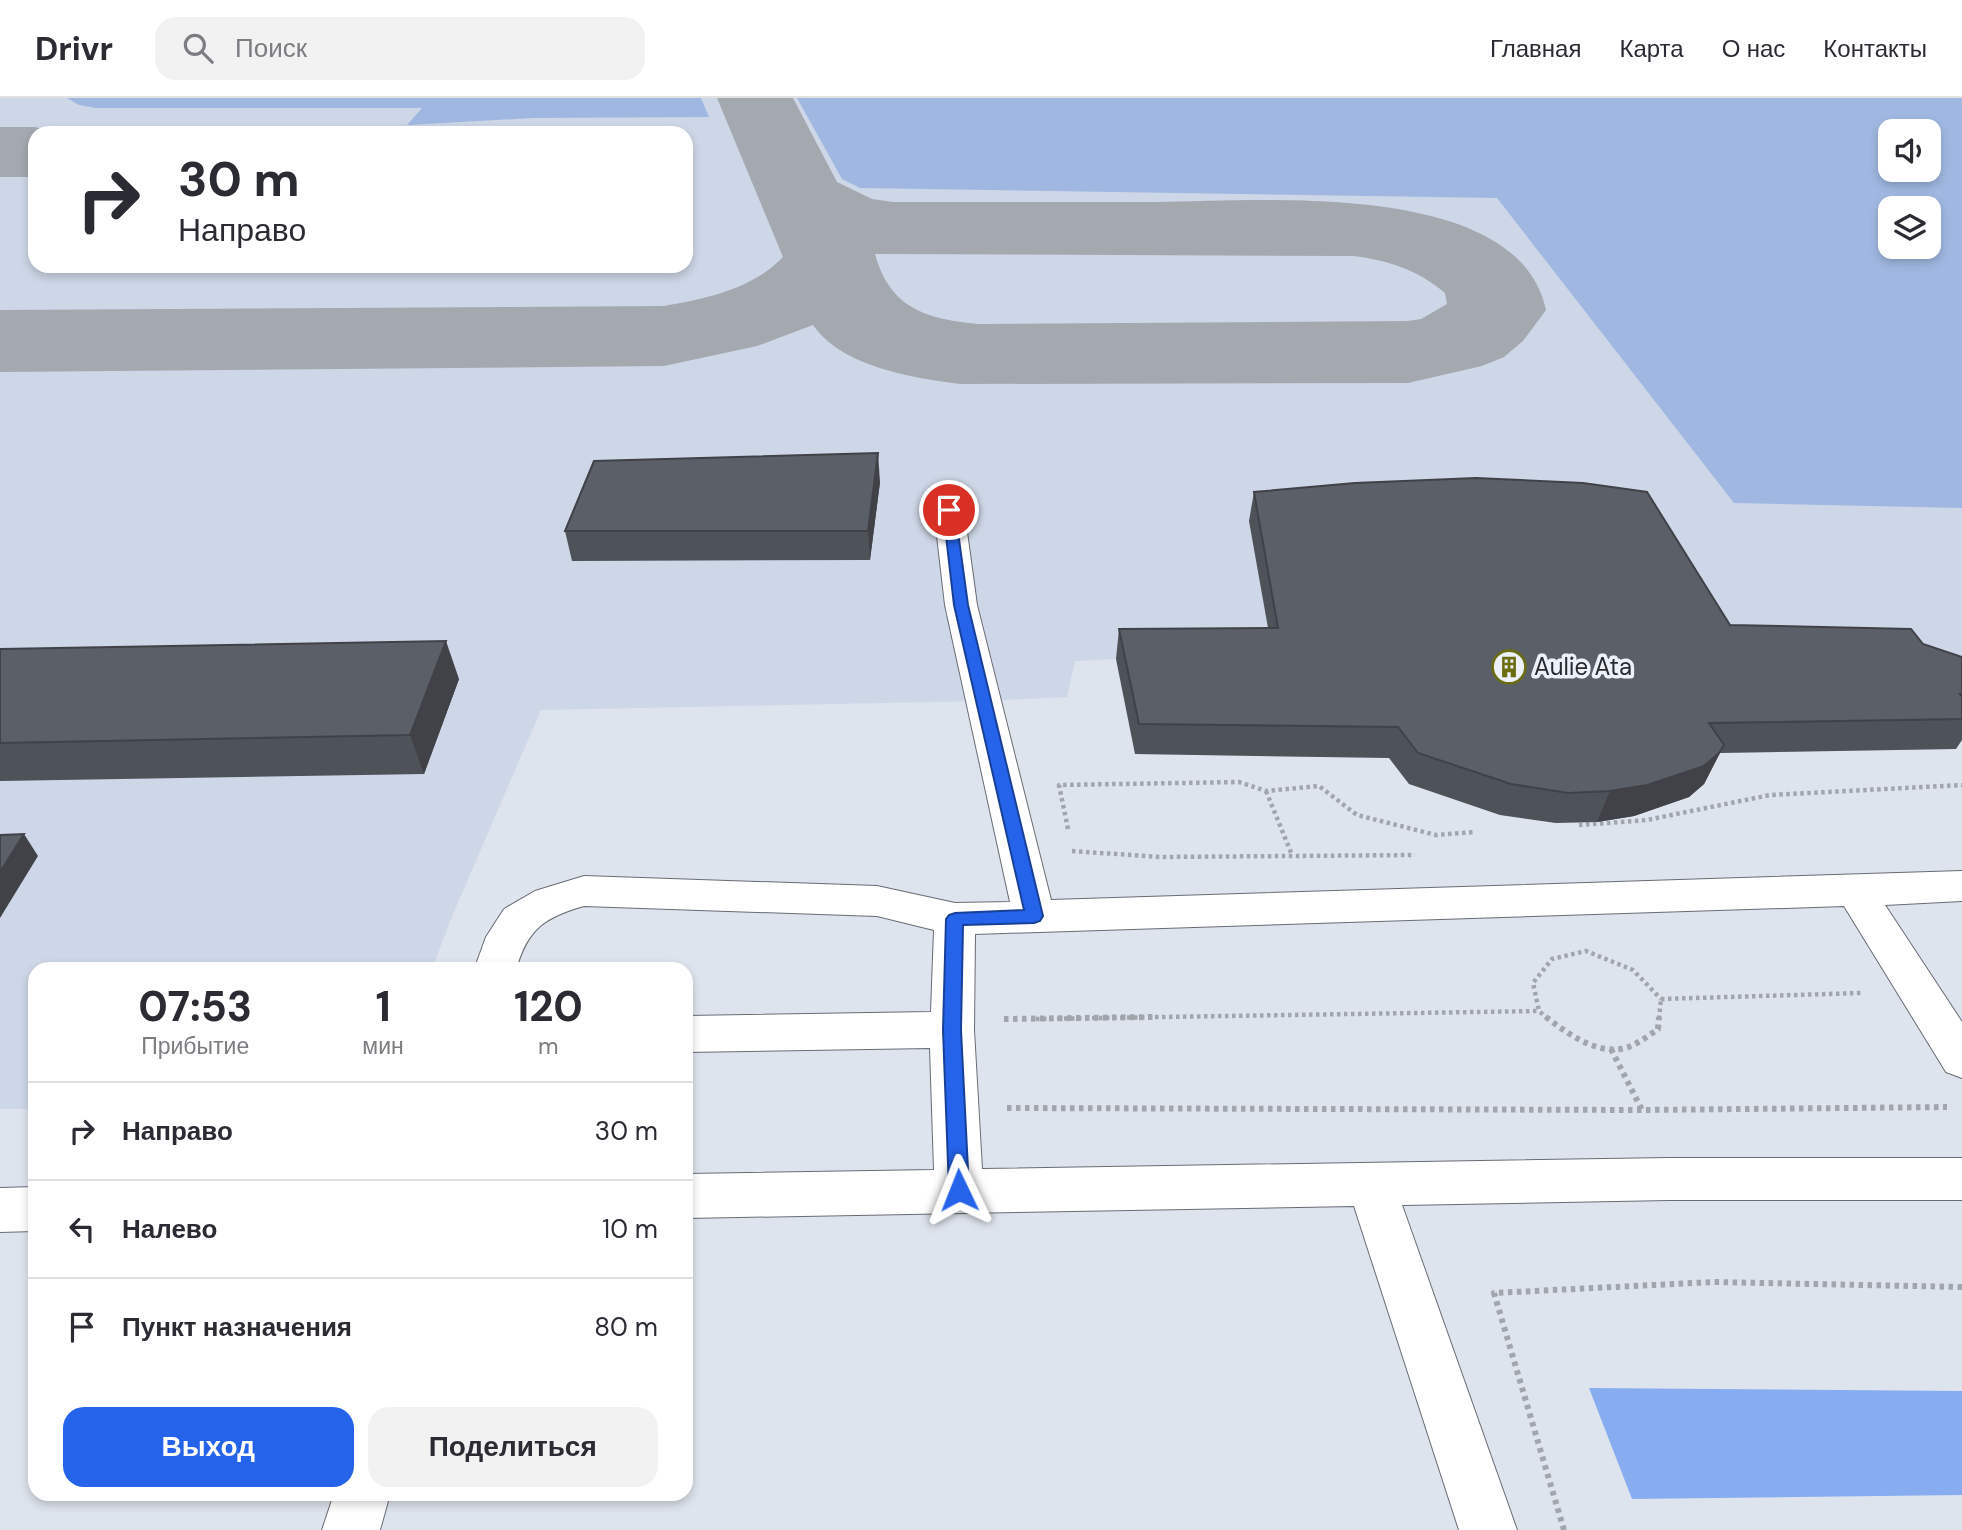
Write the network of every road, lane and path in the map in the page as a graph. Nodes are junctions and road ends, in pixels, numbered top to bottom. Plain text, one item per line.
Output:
1 (949, 510) dead end
2 (1962, 785) edge
3 (1266, 792) junction
4 (1579, 825) edge
5 (1476, 832) dead end
6 (1292, 855) junction
7 (1416, 855) dead end
8 (1962, 886) edge
9 (1855, 891) junction
10 (1034, 916) junction
11 (955, 919) junction
12 (497, 962) edge
13 (1919, 991) junction
14 (1661, 999) junction
15 (1539, 1011) junction
16 (953, 1025) junction
17 (693, 1034) edge
18 (1611, 1049) junction
19 (1962, 1059) edge
20 (1962, 1107) edge
21 (956, 1108) junction
22 (1642, 1110) junction
23 (1962, 1179) edge
24 (1371, 1185) junction
25 (959, 1190) junction
26 (693, 1196) edge
27 (28, 1209) edge
28 (0, 1210) edge
29 (1962, 1287) edge
30 (360, 1501) edge
31 (351, 1530) edge
32 (1488, 1530) edge
33 (1564, 1530) edge

1 - 10 street
2 - 4 path
3 - 5 path
3 - 6 path
3 - 6 path
6 - 7 path
8 - 9 street
9 - 10 street
9 - 13 street
10 - 11 street
11 - 12 street
11 - 16 street
13 - 14 path
13 - 19 street
14 - 15 path
14 - 18 path
15 - 16 path
15 - 18 path
16 - 17 street
16 - 21 street
18 - 22 path
20 - 22 path
21 - 22 path
21 - 25 street
23 - 24 street
24 - 25 street
24 - 32 street
25 - 26 street
27 - 28 street
29 - 33 path
30 - 31 street

